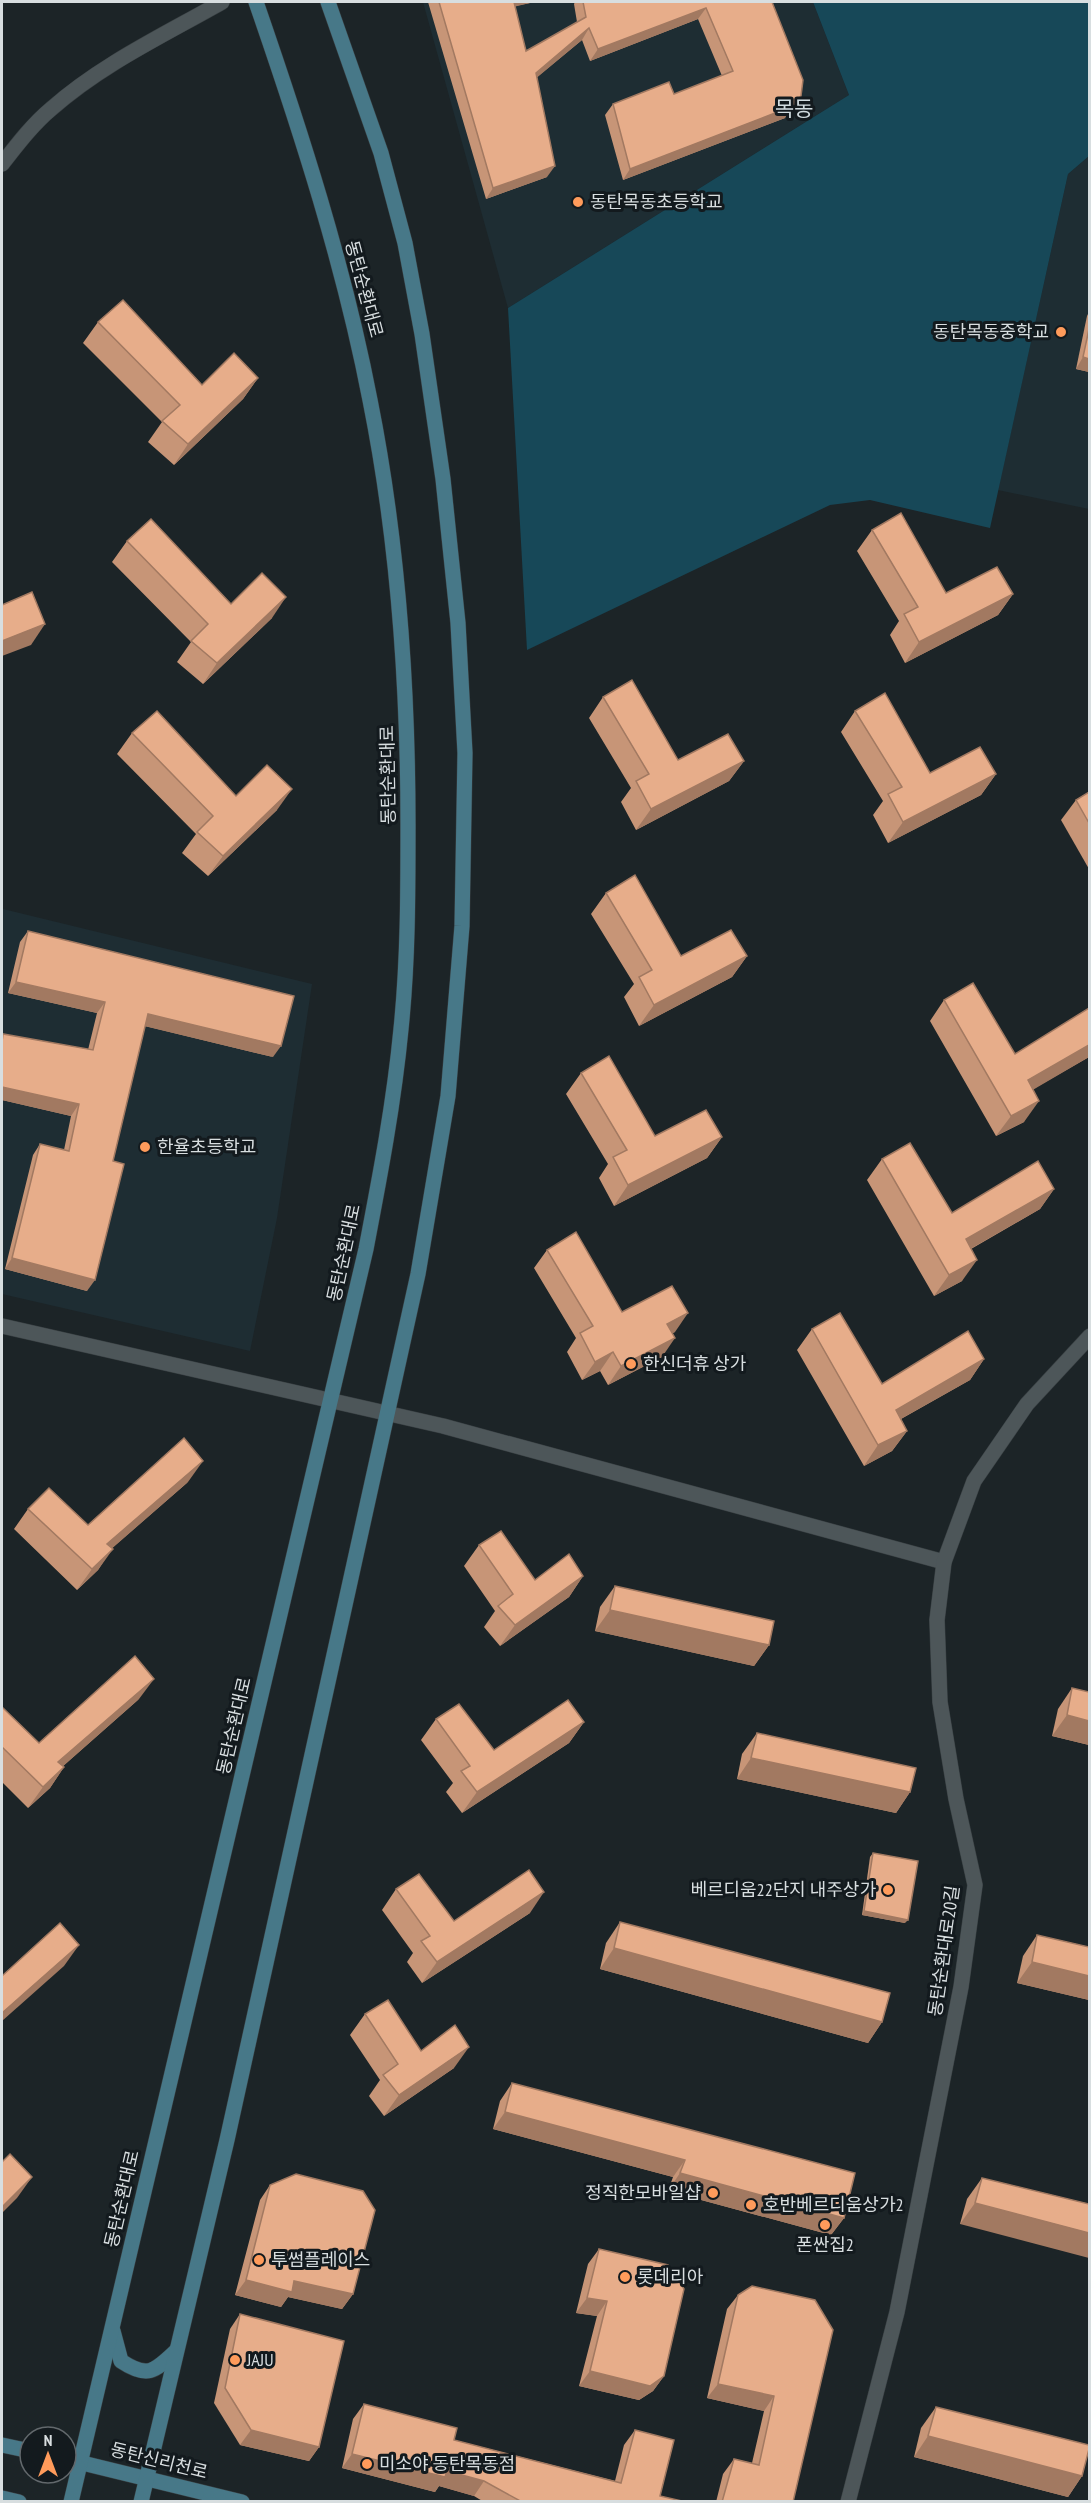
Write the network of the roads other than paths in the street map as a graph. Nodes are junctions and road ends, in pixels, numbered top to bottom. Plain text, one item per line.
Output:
1 (222, 2) edge
2 (256, 2) edge
3 (328, 2) edge
4 (2, 164) edge
5 (2, 1326) edge
6 (1089, 1336) edge
7 (330, 1400) junction
8 (386, 1413) junction
9 (944, 1562) junction
10 (112, 2328) junction
11 (176, 2351) junction
12 (78, 2444) edge
13 (2, 2445) edge
14 (18, 2448) edge
15 (78, 2462) edge
16 (146, 2478) junction
17 (72, 2485) edge
18 (2, 2498) edge
19 (19, 2502) edge
20 (71, 2502) edge
21 (141, 2502) edge
22 (242, 2502) edge
23 (848, 2502) edge

1 - 4 street
2 - 7 main road, 동탄순환대로
3 - 8 main road
5 - 7 street
6 - 9 street, 동탄순환대로20길
7 - 8 street
7 - 10 main road, 동탄순환대로
8 - 9 street
8 - 11 main road
9 - 23 street, 동탄순환대로20길
10 - 11 main road
10 - 12 main road, 동탄순환대로
11 - 16 main road
13 - 14 main road
15 - 16 main road, 동탄신리천로
16 - 21 main road
16 - 22 main road, 동탄신리천로
17 - 20 main road, 동탄순환대로
18 - 19 main road

